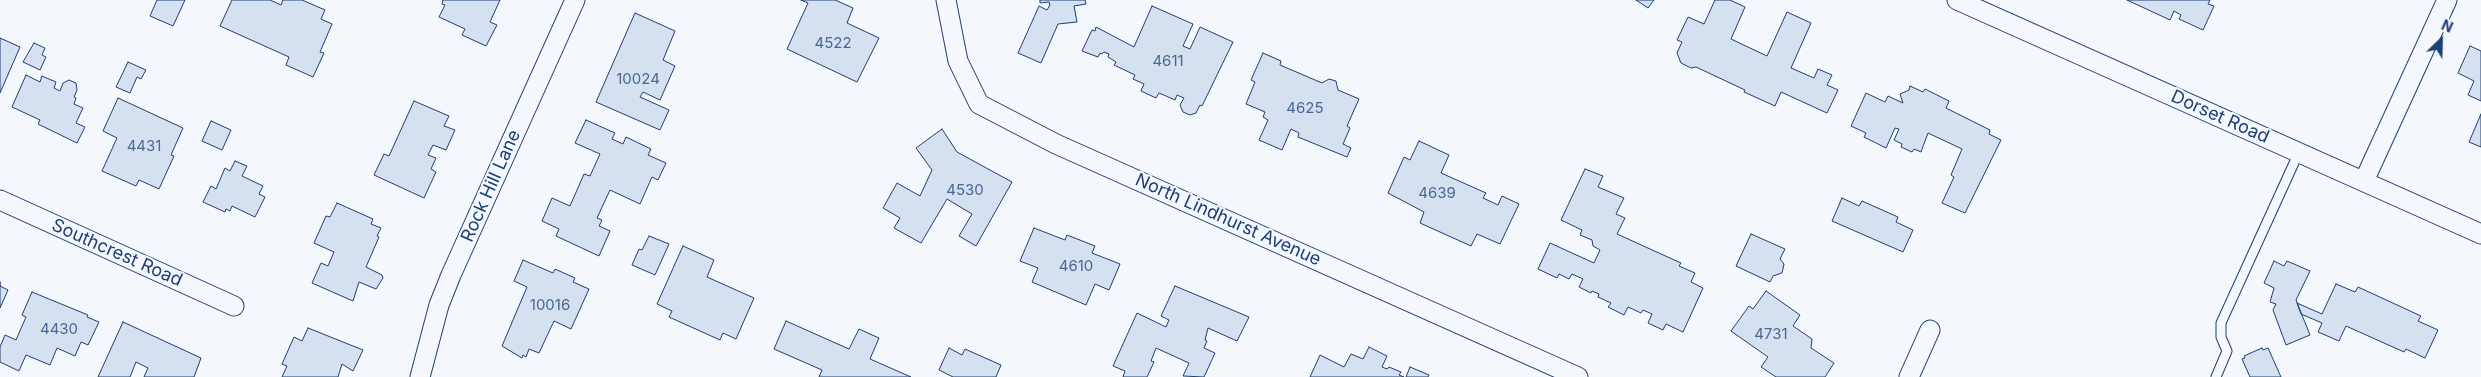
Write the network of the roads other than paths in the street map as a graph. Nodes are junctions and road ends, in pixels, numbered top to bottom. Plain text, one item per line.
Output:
1 (575, 0) edge
2 (946, 0) edge
3 (1958, 0) edge
4 (2447, 0) edge
5 (1978, 4) edge
6 (2299, 152) junction
7 (2364, 180) junction
8 (0, 200) edge
9 (2481, 234) edge
10 (234, 306) dead end
11 (1930, 330) dead end
12 (2216, 376) edge
13 (420, 377) edge
14 (1578, 377) edge
15 (1908, 377) edge

1 - 13 street, Rock Hill Lane
2 - 14 street, North Lindhurst Avenue
3 - 5 street, Dorset Road
4 - 7 street
5 - 6 street, Dorset Road
6 - 7 street, Dorset Road
6 - 12 lane
7 - 9 street, Dorset Road
8 - 10 street, Southcrest Road
11 - 15 street

